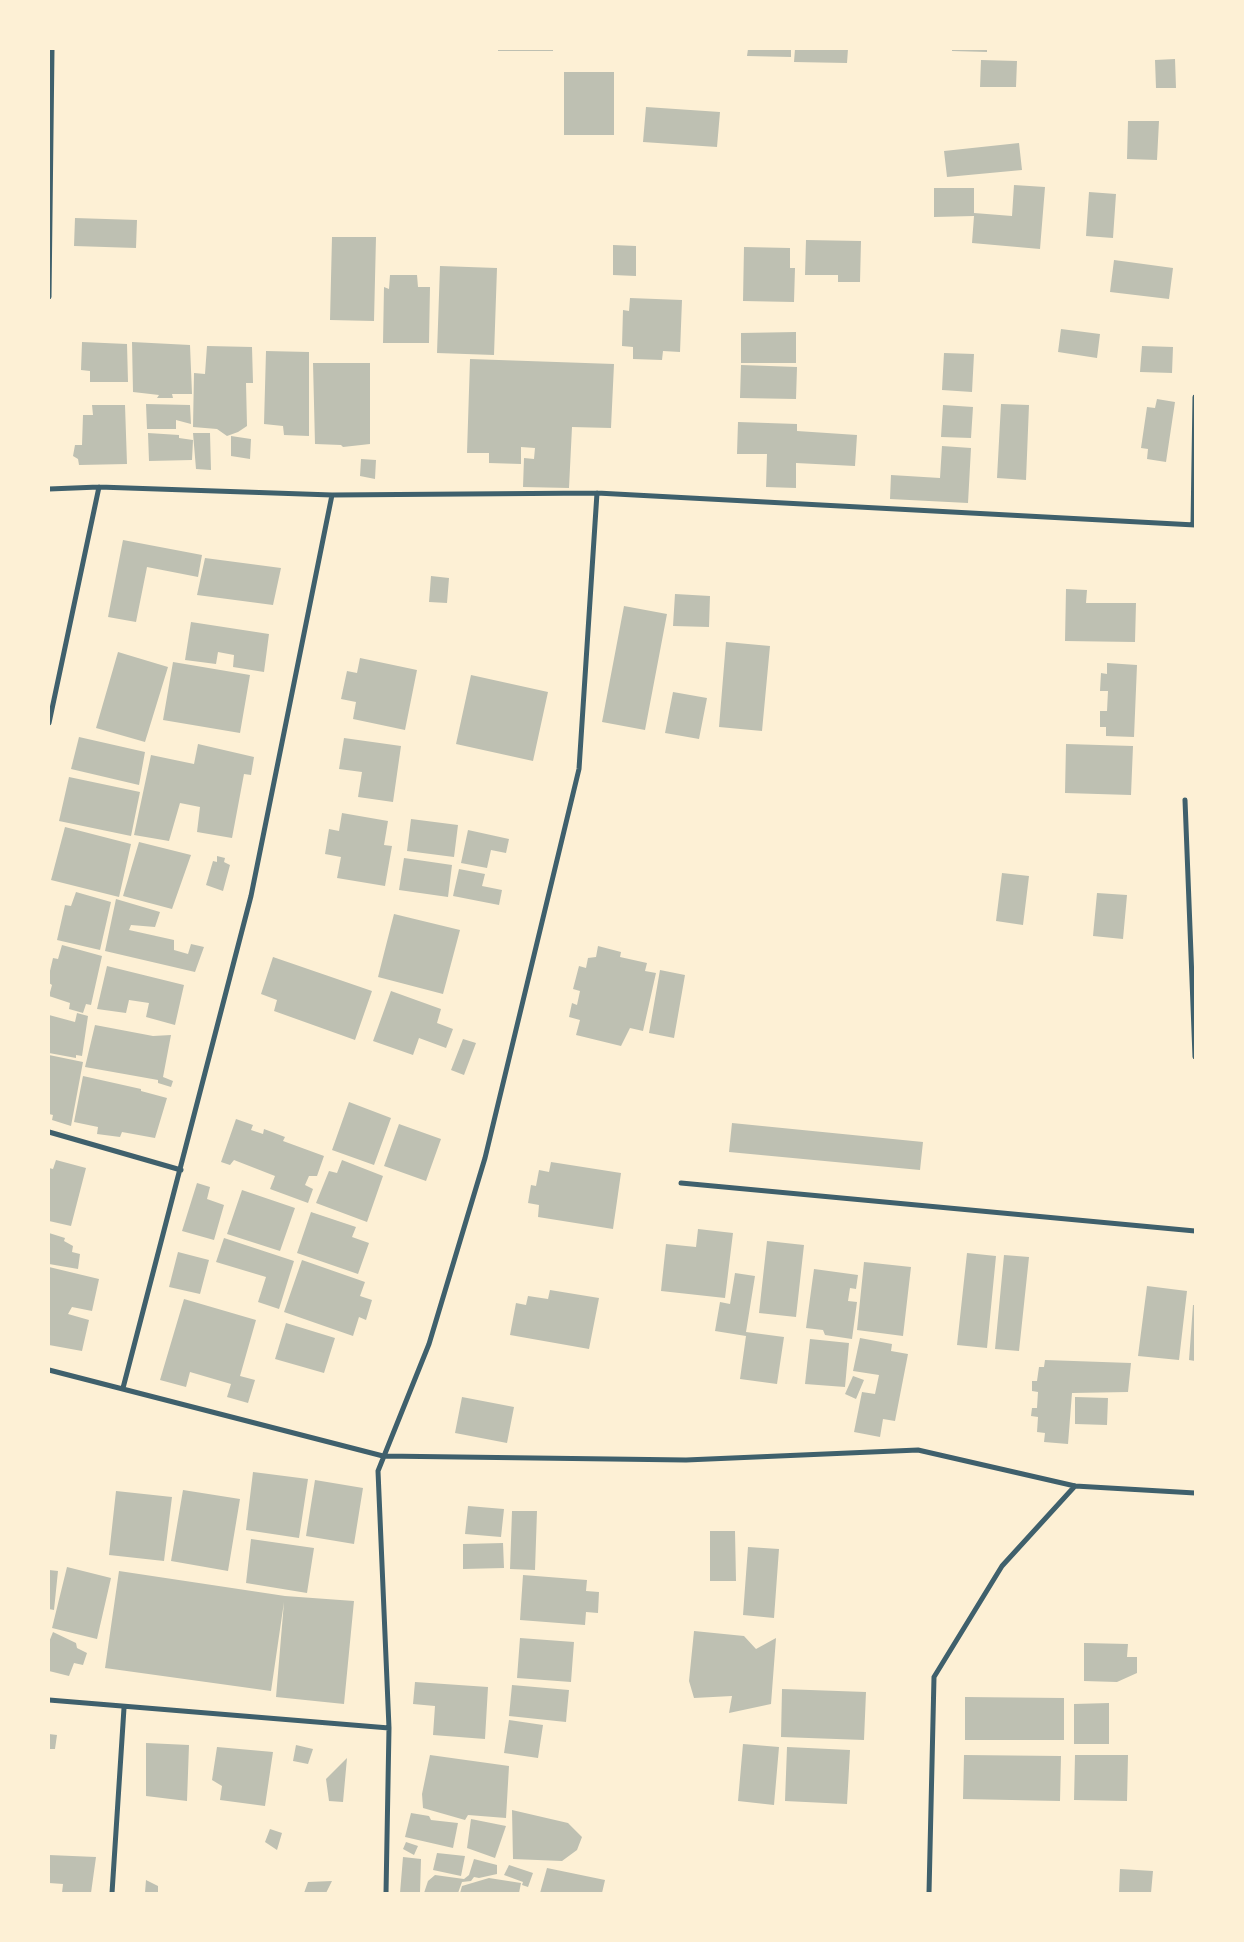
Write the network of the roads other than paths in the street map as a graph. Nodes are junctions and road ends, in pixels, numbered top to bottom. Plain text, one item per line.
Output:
1 (52, 49) edge
2 (49, 296) edge
3 (1195, 397) edge
4 (100, 487) junction
5 (49, 489) edge
6 (597, 493) junction
7 (332, 495) junction
8 (1194, 525) edge
9 (49, 723) edge
10 (1185, 800) dead end
11 (1195, 1057) edge
12 (49, 1132) edge
13 (181, 1170) junction
14 (681, 1183) dead end
15 (1195, 1231) edge
16 (49, 1370) edge
17 (123, 1388) junction
18 (383, 1456) junction
19 (1075, 1486) junction
20 (1195, 1492) edge
21 (49, 1700) edge
22 (124, 1708) junction
23 (389, 1728) junction
24 (112, 1893) edge
25 (386, 1893) edge
26 (929, 1893) edge

1 - 2 street
3 - 8 street
4 - 5 street
4 - 7 street
4 - 9 street
6 - 7 street
6 - 8 street
6 - 18 street
7 - 13 street
10 - 11 street
12 - 13 street
13 - 17 street
14 - 15 street
16 - 17 street
17 - 18 street
18 - 19 street
18 - 23 street
19 - 20 street
19 - 26 street
21 - 22 street
22 - 23 street
22 - 24 street
23 - 25 street

